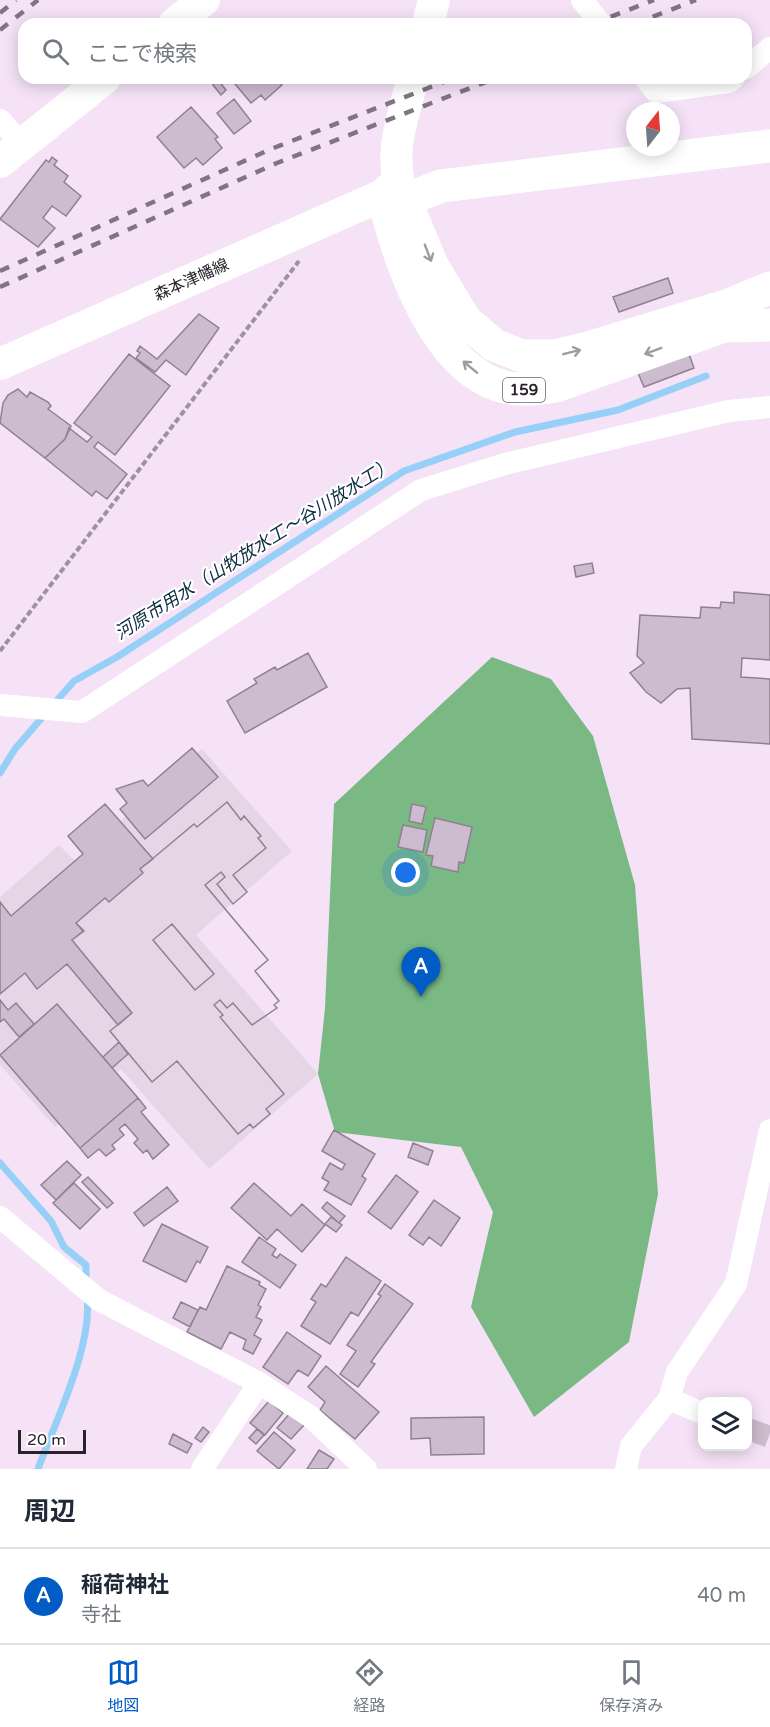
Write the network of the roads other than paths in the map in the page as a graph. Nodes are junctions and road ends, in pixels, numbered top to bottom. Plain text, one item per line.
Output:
1 (204, 0) edge
2 (434, 0) edge
3 (582, 0) edge
4 (182, 18) edge
5 (430, 18) edge
6 (596, 18) edge
7 (770, 48) edge
8 (752, 63) edge
9 (97, 84) edge
10 (411, 84) edge
11 (650, 84) edge
12 (714, 84) edge
13 (0, 120) edge
14 (770, 131) edge
15 (680, 142) edge
16 (770, 146) edge
17 (626, 147) edge
18 (11, 153) edge
19 (395, 192) junction
20 (770, 288) edge
21 (770, 325) edge
22 (0, 363) edge
23 (770, 407) edge
24 (0, 705) edge
25 (770, 1130) edge
26 (0, 1217) edge
27 (259, 1383) junction
28 (669, 1399) junction
29 (698, 1411) edge
30 (202, 1469) edge
31 (366, 1469) edge
32 (626, 1469) edge

1 - 4 main road
2 - 5 main road
3 - 6 street
7 - 8 street
9 - 18 main road
10 - 19 main road
11 - 12 street
13 - 18 street
14 - 15 highway
16 - 19 highway
17 - 19 highway
19 -> 20 highway, 159
21 -> 19 highway, 159
19 - 22 main road, 森本津幡線
23 - 24 street
25 - 28 street
26 - 27 street
27 - 30 street
27 - 31 street
28 - 29 street
28 - 32 street

